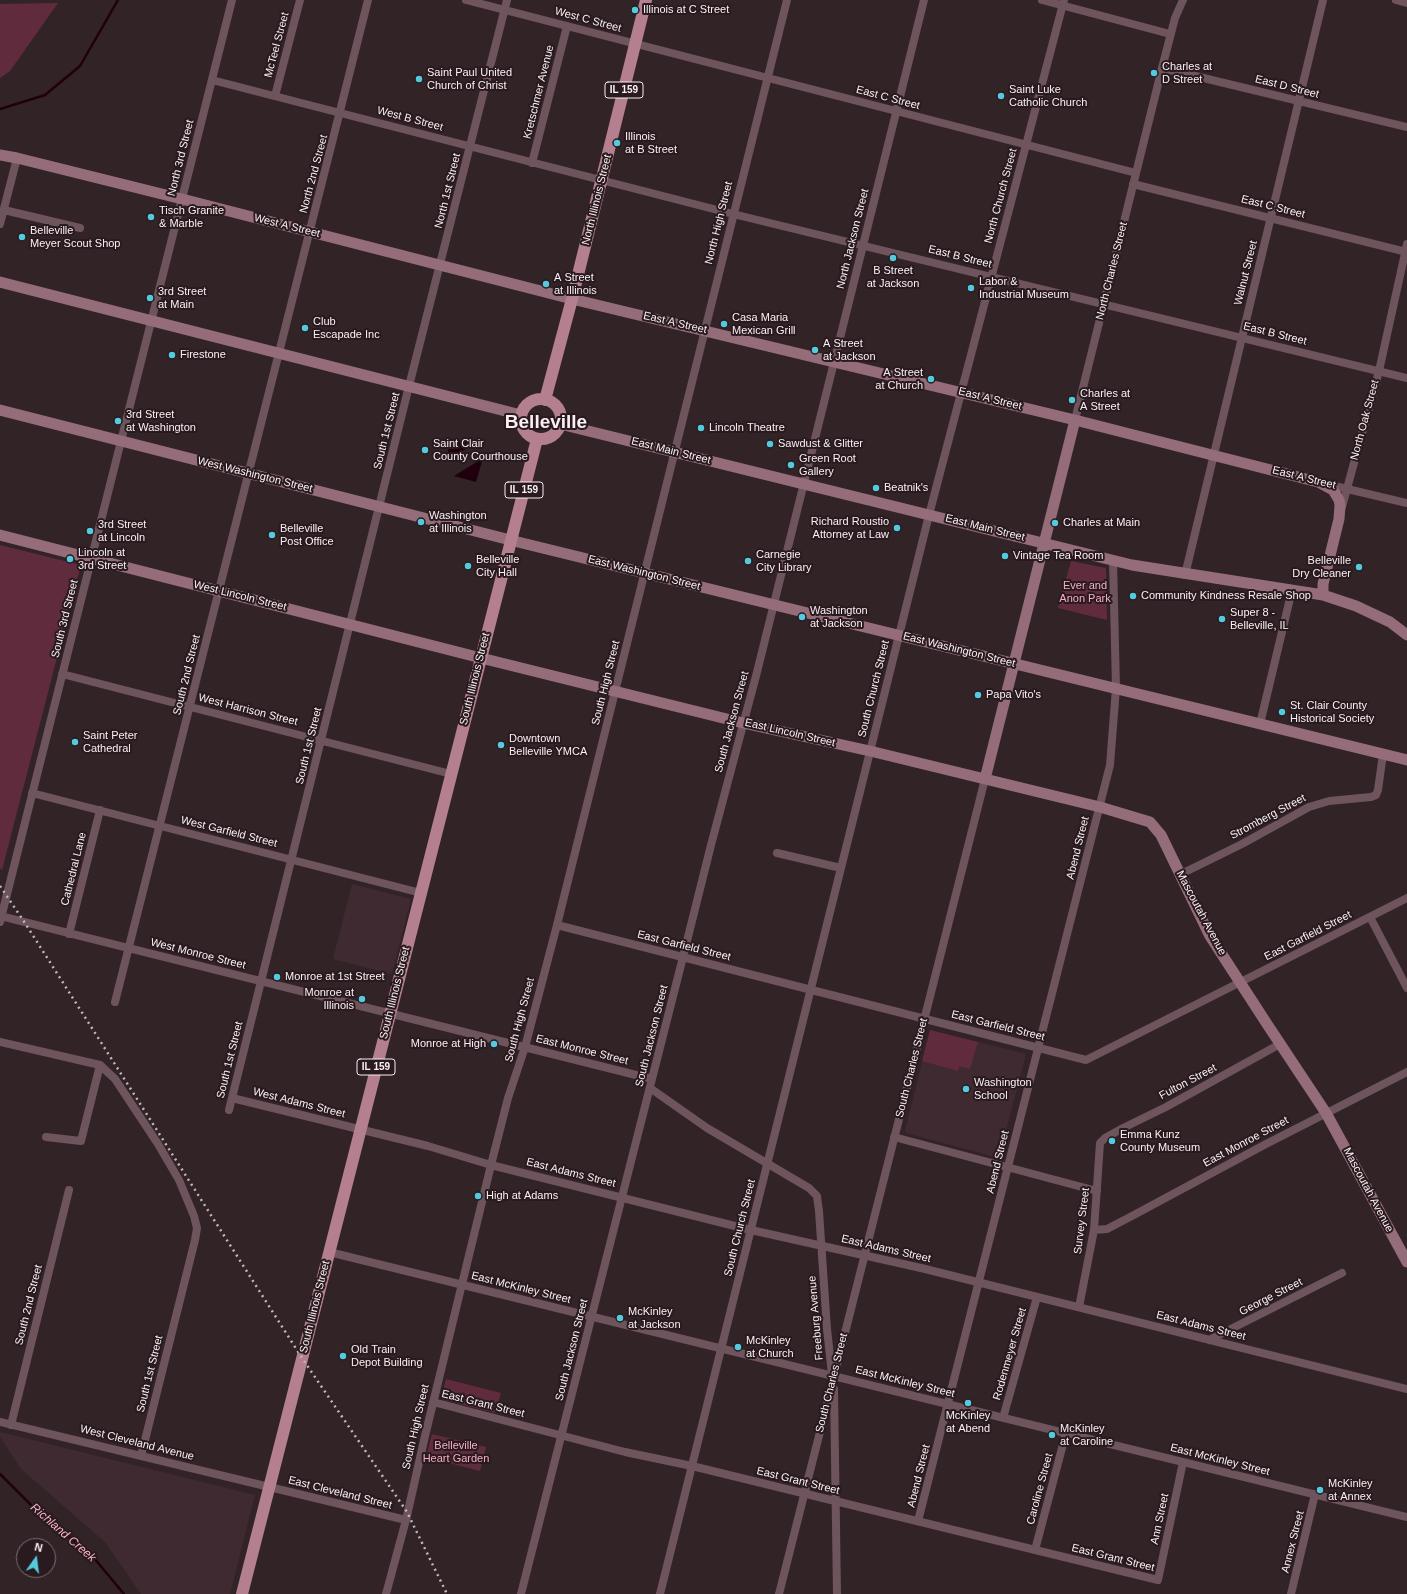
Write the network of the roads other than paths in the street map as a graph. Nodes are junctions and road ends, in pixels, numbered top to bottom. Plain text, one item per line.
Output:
1 (232, 0) edge
2 (300, 0) edge
3 (368, 0) edge
4 (466, 0) edge
5 (507, 0) edge
6 (646, 0) edge
7 (787, 0) edge
8 (924, 0) edge
9 (1042, 0) edge
10 (1183, 0) edge
11 (1323, 0) edge
12 (1396, 0) edge
13 (1407, 2) edge
14 (1064, 3) edge
15 (505, 9) junction
16 (567, 26) junction
17 (1170, 34) junction
18 (635, 44) junction
19 (1162, 68) junction
20 (767, 78) junction
21 (212, 80) junction
22 (275, 96) junction
23 (1298, 101) junction
24 (896, 111) junction
25 (341, 112) junction
26 (1407, 127) edge
27 (1026, 145) junction
28 (471, 147) junction
29 (0, 156) edge
30 (17, 158) junction
31 (532, 163) junction
32 (1136, 173) junction
33 (602, 180) junction
34 (1134, 184) junction
35 (182, 199) junction
36 (4, 210) junction
37 (733, 214) junction
38 (1271, 218) junction
39 (0, 224) edge
40 (80, 228) dead end
41 (310, 232) junction
42 (863, 245) junction
43 (1406, 249) edge
44 (441, 265) junction
45 (991, 276) junction
46 (0, 282) edge
47 (572, 299) junction
48 (1104, 303) junction
49 (150, 320) junction
50 (704, 330) junction
51 (1242, 338) junction
52 (280, 353) junction
53 (833, 361) junction
54 (1379, 371) junction
55 (1407, 378) edge
56 (409, 386) junction
57 (961, 392) junction
58 (545, 400) junction
59 (0, 410) edge
60 (521, 415) junction
61 (1076, 420) junction
62 (560, 424) junction
63 (537, 439) junction
64 (120, 441) junction
65 (674, 452) junction
66 (1213, 455) junction
67 (250, 474) junction
68 (1318, 482) junction
69 (802, 484) junction
70 (1346, 488) junction
71 (1407, 503) edge
72 (380, 507) junction
73 (929, 514) junction
74 (1340, 519) junction
75 (0, 535) edge
76 (511, 540) junction
77 (1045, 543) junction
78 (91, 558) junction
79 (1113, 560) junction
80 (645, 573) junction
81 (1185, 574) junction
82 (1292, 590) junction
83 (220, 591) junction
84 (1322, 596) junction
85 (773, 604) junction
86 (351, 624) junction
87 (1407, 634) edge
88 (899, 635) junction
89 (481, 658) junction
90 (1015, 664) junction
91 (62, 674) junction
92 (1116, 688) junction
93 (616, 690) junction
94 (191, 707) junction
95 (743, 723) junction
96 (1260, 724) junction
97 (322, 741) junction
98 (870, 751) junction
99 (1383, 754) junction
100 (1407, 760) edge
101 (451, 774) junction
102 (985, 780) junction
103 (32, 793) junction
104 (1100, 807) junction
105 (100, 810) junction
106 (160, 826) junction
107 (777, 853) dead end
108 (291, 860) junction
109 (841, 868) junction
110 (1181, 874) junction
111 (421, 893) junction
112 (1407, 898) edge
113 (1370, 917) junction
114 (0, 918) edge
115 (557, 925) junction
116 (70, 934) junction
117 (130, 949) junction
118 (683, 957) junction
119 (261, 982) junction
120 (1240, 983) junction
121 (1407, 988) edge
122 (810, 990) junction
123 (115, 1002) dead end
124 (390, 1014) junction
125 (924, 1019) junction
126 (0, 1042) edge
127 (1280, 1044) junction
128 (525, 1047) junction
129 (1039, 1048) junction
130 (100, 1065) junction
131 (1407, 1072) edge
132 (652, 1079) junction
133 (650, 1088) junction
134 (232, 1098) junction
135 (229, 1110) dead end
136 (1326, 1112) junction
137 (360, 1130) junction
138 (46, 1137) dead end
139 (894, 1137) junction
140 (1105, 1138) joint
141 (767, 1164) junction
142 (491, 1165) junction
143 (1008, 1167) junction
144 (69, 1190) dead end
145 (1097, 1190) junction
146 (622, 1197) junction
147 (751, 1230) junction
148 (1094, 1230) junction
149 (822, 1246) junction
150 (329, 1252) junction
151 (865, 1256) junction
152 (1407, 1262) edge
153 (1342, 1273) dead end
154 (979, 1283) junction
155 (462, 1285) junction
156 (1037, 1297) junction
157 (1079, 1307) junction
158 (591, 1318) junction
159 (1209, 1340) junction
160 (721, 1349) junction
161 (834, 1376) junction
162 (1407, 1389) edge
163 (433, 1402) junction
164 (948, 1404) junction
165 (1003, 1418) junction
166 (0, 1422) edge
167 (11, 1425) junction
168 (1066, 1433) junction
169 (562, 1436) junction
170 (141, 1456) junction
171 (1183, 1462) junction
172 (692, 1466) junction
173 (269, 1487) junction
174 (805, 1494) junction
175 (1315, 1494) junction
176 (835, 1501) junction
177 (1407, 1517) edge
178 (406, 1520) junction
179 (918, 1521) junction
180 (1035, 1550) junction
181 (1158, 1580) joint
182 (242, 1594) edge
183 (386, 1594) edge
184 (521, 1594) edge
185 (660, 1594) edge
186 (779, 1594) edge
187 (836, 1594) edge
188 (1291, 1594) edge

1 - 21 street, North 3rd Street
2 - 22 street, McTeel Street
3 - 25 street, North 2nd Street
4 - 15 street, West C Street
5 - 15 street, North 1st Street
6 - 18 main road, North Illinois Street / IL 159
7 - 20 street, North High Street
8 - 24 street, North Jackson Street
9 - 14 street
10 - 17 street, North Charles Street
11 - 23 street, Walnut Street
12 - 13 street
14 - 17 street
14 - 27 street, North Church Street
15 - 16 street, West C Street
15 - 28 street, North 1st Street
16 - 18 street, West C Street
16 - 31 street, Kretschmer Avenue
17 - 19 street, North Charles Street
18 - 20 street, East C Street
18 - 33 main road, North Illinois Street / IL 159
19 - 23 street, East D Street
19 - 32 street, North Charles Street
20 - 24 street, East C Street
20 - 37 street, North High Street
21 - 22 street, West B Street
21 - 35 street, North 3rd Street
22 - 25 street, West B Street
23 - 26 street, East D Street
23 - 38 street, Walnut Street
24 - 27 street, East C Street
24 - 42 street, North Jackson Street
25 - 28 street, West B Street
25 - 41 street, North 2nd Street
27 - 32 street, East C Street
27 - 45 street, North Church Street
28 - 31 street, West B Street
28 - 44 street, North 1st Street
29 - 30 street, West A Street
30 - 35 street, West A Street
30 - 36 street
31 - 33 street, West B Street
32 - 34 street, North Charles Street
33 - 37 street, East B Street
33 - 47 main road, North Illinois Street / IL 159
34 - 38 street, East C Street
34 - 48 street, North Charles Street
35 - 41 street, West A Street
35 - 49 street, North 3rd Street
36 - 39 street
36 - 40 street
37 - 42 street, East B Street
37 - 50 street, North High Street
38 - 43 street, East C Street
38 - 51 street, Walnut Street
41 - 44 street, West A Street
41 - 52 street, North 2nd Street
42 - 45 street, East B Street
42 - 53 street, North Jackson Street
43 - 54 street, North Oak Street
44 - 47 street, West A Street
44 - 56 street, North 1st Street
45 - 48 street, East B Street
45 - 57 street, North Church Street
46 - 49 street
47 - 50 street, East A Street
47 - 58 main road, North Illinois Street / IL 159
48 - 51 street, East B Street
48 - 61 street, North Charles Street
49 - 52 street
49 - 64 street, South 3rd Street
50 - 53 street, East A Street
50 - 65 street, North High Street
51 - 54 street, East B Street
51 - 66 street, Walnut Street
52 - 56 street
52 - 67 street, South 2nd Street
53 - 57 street, East A Street
53 - 69 street, North Jackson Street
54 - 55 street, East B Street
54 - 70 street, North Oak Street
56 - 60 street
56 - 72 street, South 1st Street
57 - 61 street, East A Street
57 - 73 street, North Church Street
58 - 60 main road
58 - 62 main road
59 - 64 street, West Washington Street
60 - 63 main road
61 - 66 street, East A Street
61 - 77 street, North Charles Street
62 - 63 main road
62 - 65 street, East Main Street
63 - 76 main road, South Illinois Street / IL 159
64 - 67 street, West Washington Street
64 - 78 street, South 3rd Street
65 - 69 street, East Main Street
65 - 80 street, South High Street
66 - 68 street, East A Street
66 - 81 street, Walnut Street
67 - 72 street, West Washington Street
67 - 83 street, South 2nd Street
68 - 70 street, East A Street
68 - 74 street
69 - 73 street, East Main Street
69 - 85 street, South Jackson Street
70 - 71 street, East A Street
70 - 74 street, North Oak Street
72 - 76 street, West Washington Street
72 - 86 street, South 1st Street
73 - 77 street, East Main Street
73 - 88 street, South Church Street
74 - 84 street, North Oak Street
75 - 78 street, West Lincoln Street
76 - 80 street, East Washington Street
76 - 89 main road, South Illinois Street / IL 159
77 - 79 street, East Main Street
77 - 90 street, South Charles Street
78 - 83 street, West Lincoln Street
78 - 91 street, South 3rd Street
79 - 81 street, East Main Street
79 - 92 street
80 - 85 street, East Washington Street
80 - 93 street, South High Street
81 - 82 street, East Main Street
82 - 84 street, East Main Street
82 - 96 street
83 - 86 street, West Lincoln Street
83 - 94 street, South 2nd Street
84 - 87 street, East Main Street
85 - 88 street, East Washington Street
85 - 95 street, South Jackson Street
86 - 89 street, West Lincoln Street
86 - 97 street, South 1st Street
88 - 90 street, East Washington Street
88 - 98 street, South Church Street
89 - 93 street, East Lincoln Street
89 - 101 main road, South Illinois Street / IL 159
90 - 92 street, East Washington Street
90 - 102 street, South Charles Street
91 - 94 street, West Harrison Street
91 - 103 street, South 3rd Street
92 - 96 street, East Washington Street
92 - 104 street
93 - 95 street, East Lincoln Street
93 - 115 street, South High Street
94 - 97 street, West Harrison Street
94 - 106 street, South 2nd Street
95 - 98 street, East Lincoln Street
95 - 118 street, South Jackson Street
96 - 99 street, East Washington Street
97 - 101 street, West Harrison Street
97 - 108 street, South 1st Street
98 - 102 street, East Lincoln Street
98 - 109 street, South Church Street
99 - 100 street, East Washington Street
99 - 110 street, Stromberg Street
101 - 111 main road, South Illinois Street / IL 159
102 - 104 street, East Lincoln Street
102 - 125 street, South Charles Street
103 - 105 street, West Garfield Street
103 - 114 street, South 3rd Street
104 - 110 street, Mascoutah Avenue
104 - 129 street, Abend Street
105 - 106 street, West Garfield Street
105 - 116 street, Cathedral Lane
106 - 108 street, West Garfield Street
106 - 117 street, South 2nd Street
107 - 109 street
108 - 111 street, West Garfield Street
108 - 119 street, South 1st Street
109 - 122 street, South Church Street
110 - 120 street, Mascoutah Avenue
111 - 124 main road, South Illinois Street / IL 159
112 - 113 street, East Garfield Street
113 - 120 street, East Garfield Street
113 - 121 street
114 - 116 street, West Monroe Street
115 - 118 street, East Garfield Street
115 - 128 street, South High Street
116 - 117 street, West Monroe Street
117 - 119 street, West Monroe Street
117 - 123 street, South 2nd Street
118 - 122 street, East Garfield Street
118 - 132 street, South Jackson Street
119 - 124 street, West Monroe Street
119 - 134 street, South 1st Street
120 - 127 street, Mascoutah Avenue
120 - 129 street, East Garfield Street
122 - 125 street, East Garfield Street
122 - 141 street, South Church Street
124 - 128 street, East Monroe Street
124 - 137 main road, South Illinois Street / IL 159
125 - 129 street, East Garfield Street
125 - 139 street, South Charles Street
126 - 130 street
127 - 136 street, Mascoutah Avenue
127 - 140 street, Fulton Street
128 - 132 street, East Monroe Street
128 - 142 street, South High Street
129 - 143 street, Abend Street
130 - 138 street
130 - 170 street, South 1st Street
131 - 136 street, East Monroe Street
132 - 133 street, South Jackson Street
133 - 141 street
133 - 146 street, South Jackson Street
134 - 135 street, South 1st Street
134 - 137 street, West Adams Street
136 - 148 street, East Monroe Street
136 - 152 street, Mascoutah Avenue
137 - 142 street, East Adams Street
137 - 150 main road, South Illinois Street / IL 159
139 - 143 street
139 - 151 street, South Charles Street
140 - 145 street, Survey Street
141 - 147 street, South Church Street
141 - 149 street, Freeburg Avenue
142 - 146 street, East Adams Street
142 - 155 street, South High Street
143 - 145 street
143 - 154 street, Abend Street
144 - 167 street, South 2nd Street
145 - 148 street, Survey Street
146 - 147 street, East Adams Street
146 - 158 street, South Jackson Street
147 - 149 street, East Adams Street
147 - 160 street, South Church Street
148 - 157 street, Survey Street
149 - 151 street, East Adams Street
149 - 161 street, Freeburg Avenue
150 - 155 street, East McKinley Street
150 - 173 main road, South Illinois Street / IL 159
151 - 154 street, East Adams Street
151 - 161 street, South Charles Street
153 - 159 street, George Street
154 - 156 street, East Adams Street
154 - 164 street, Abend Street
155 - 158 street, East McKinley Street
155 - 163 street, South High Street
156 - 157 street, East Adams Street
156 - 165 street, Rodenmeyer Street
157 - 159 street, East Adams Street
158 - 160 street, East McKinley Street
158 - 169 street, South Jackson Street
159 - 162 street, East Adams Street
160 - 161 street, East McKinley Street
160 - 172 street, South Church Street
161 - 164 street, East McKinley Street
161 - 174 street, South Charles Street
161 - 176 street, Freeburg Avenue
163 - 169 street, East Grant Street
163 - 178 street, South High Street
164 - 165 street, East McKinley Street
164 - 179 street, Abend Street
165 - 168 street, East McKinley Street
166 - 167 street, West Cleveland Avenue
167 - 170 street, West Cleveland Avenue
168 - 171 street, East McKinley Street
168 - 180 street, Caroline Street
169 - 172 street, East Grant Street
169 - 184 street, South Jackson Street
170 - 173 street, West Cleveland Avenue
171 - 175 street, East McKinley Street
171 - 181 street, Ann Street
172 - 174 street, East Grant Street
172 - 185 street, South Church Street
173 - 178 street, East Cleveland Street
173 - 182 main road, South Illinois Street / IL 159
174 - 176 street, East Grant Street
174 - 186 street, South Charles Street
175 - 177 street, East McKinley Street
175 - 188 street, Annex Street
176 - 179 street, East Grant Street
176 - 187 street, Freeburg Avenue
178 - 183 street, South High Street
179 - 180 street, East Grant Street
180 - 181 street, East Grant Street

